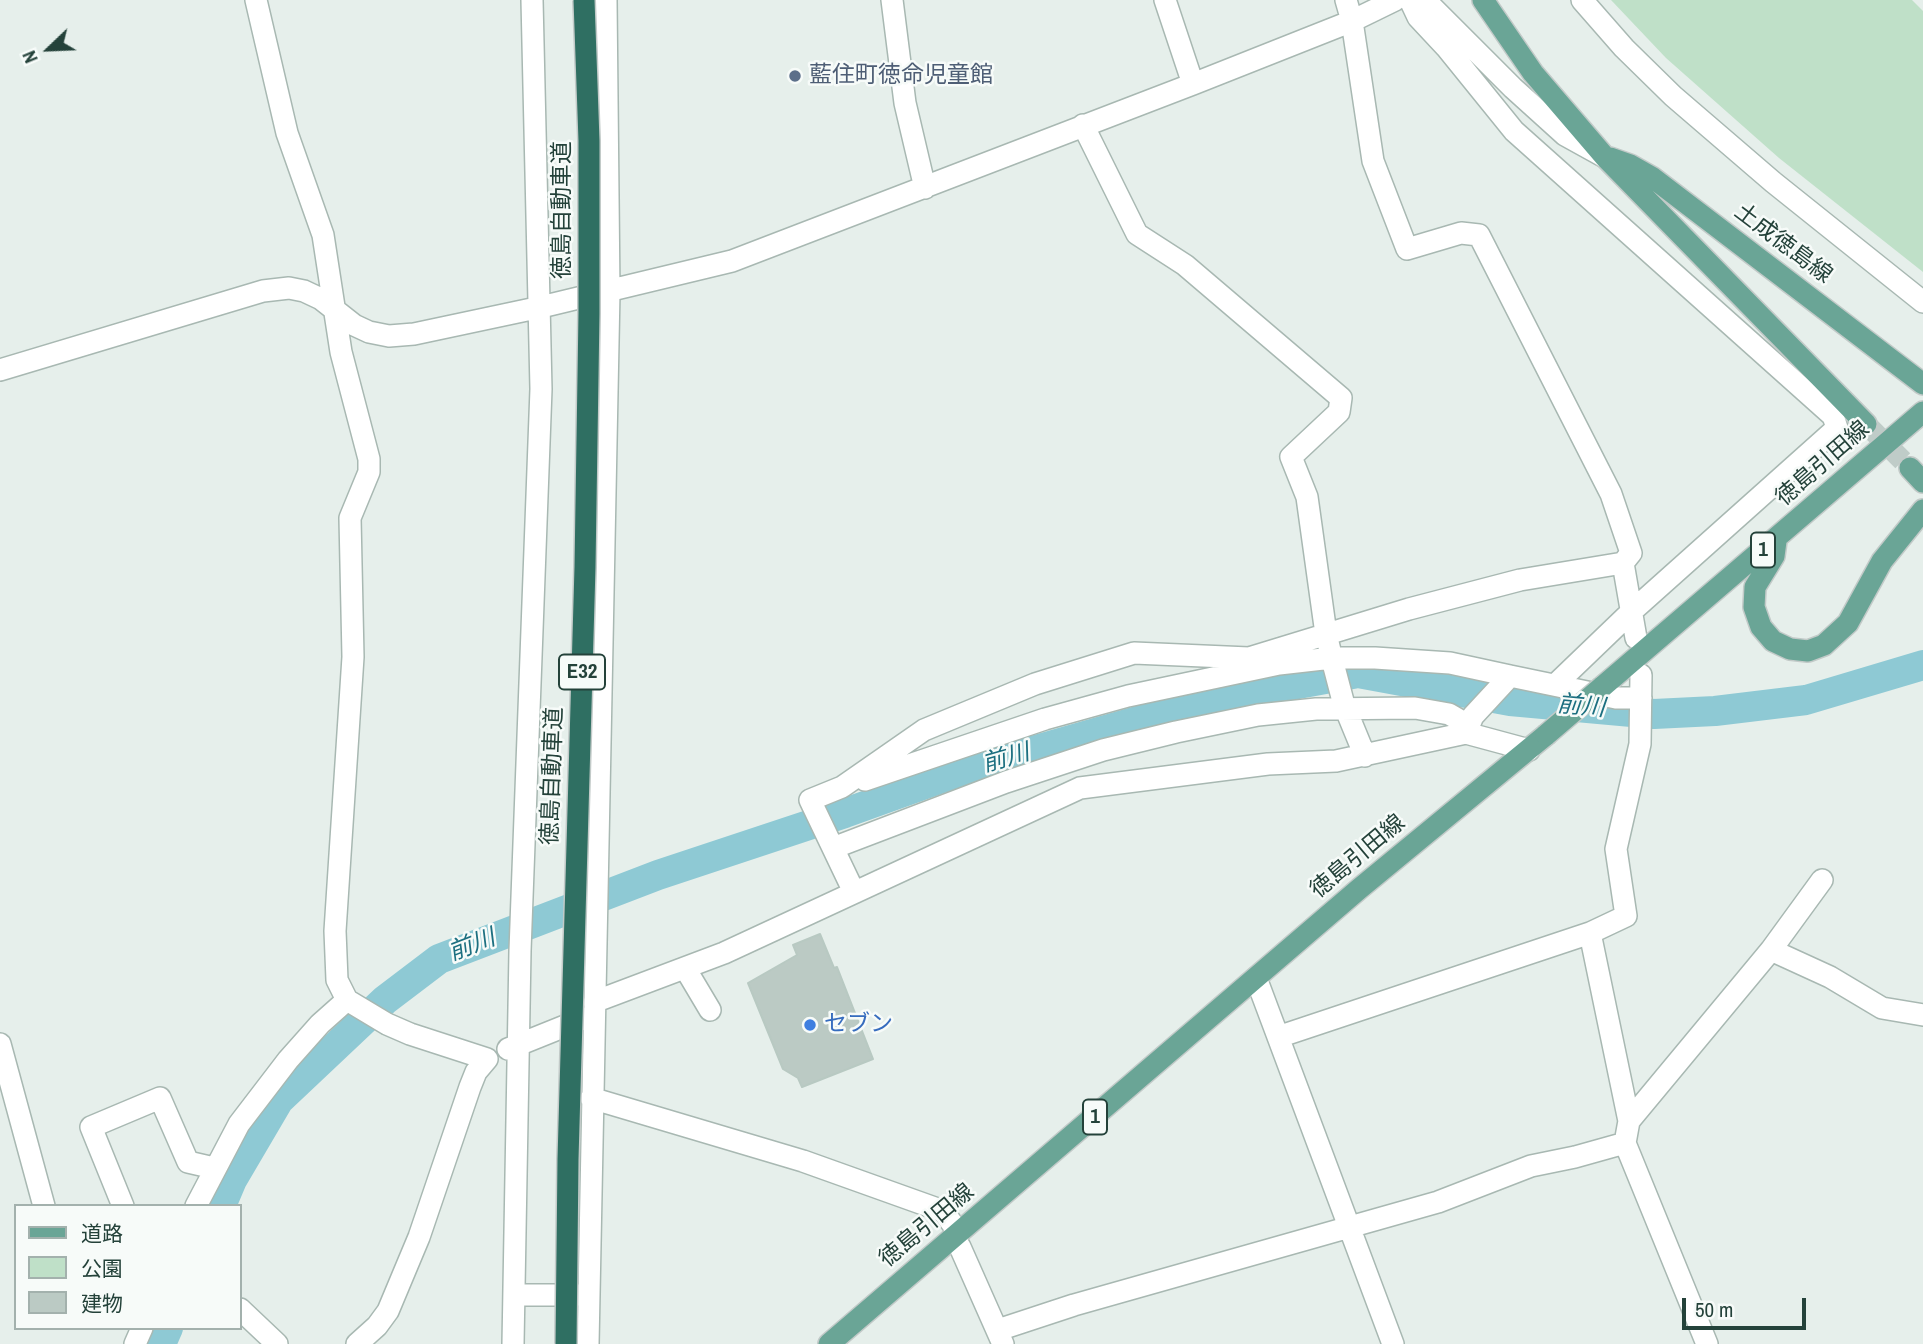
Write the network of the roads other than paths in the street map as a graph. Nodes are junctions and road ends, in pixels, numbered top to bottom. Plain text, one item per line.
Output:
1 (256, 0) edge
2 (532, 0) edge
3 (584, 0) edge
4 (606, 0) edge
5 (892, 0) edge
6 (1165, 0) edge
7 (1346, 0) edge
8 (1395, 0) edge
9 (1410, 0) edge
10 (1425, 0) edge
11 (1483, 0) edge
12 (1581, 0) edge
13 (1352, 21) junction
14 (1194, 84) junction
15 (1083, 125) junction
16 (1605, 157) junction
17 (925, 188) junction
18 (609, 292) junction
19 (1923, 302) edge
20 (541, 307) junction
21 (336, 309) junction
22 (0, 370) edge
23 (1923, 384) edge
24 (1923, 412) edge
25 (1866, 424) tunnel mouth
26 (1923, 510) edge
27 (1776, 539) junction
28 (1623, 563) junction
29 (1631, 611) junction
30 (1326, 634) junction
31 (1636, 638) dead end
32 (1332, 660) junction
33 (1641, 675) dead end
34 (1507, 678) junction
35 (1555, 685) junction
36 (1641, 700) junction
37 (1345, 707) junction
38 (1469, 725) junction
39 (1529, 750) junction
40 (1365, 756) junction
41 (842, 787) junction
42 (832, 845) junction
43 (1822, 880) dead end
44 (854, 892) junction
45 (1590, 933) junction
46 (1771, 950) junction
47 (685, 968) junction
48 (1256, 978) junction
49 (350, 1002) junction
50 (593, 1008) junction
51 (710, 1010) dead end
52 (1923, 1015) edge
53 (1278, 1037) junction
54 (0, 1044) edge
55 (518, 1045) junction
56 (488, 1059) junction
57 (591, 1098) junction
58 (1629, 1121) junction
59 (1625, 1143) junction
60 (214, 1168) junction
61 (43, 1204) edge
62 (123, 1204) edge
63 (197, 1204) edge
64 (1348, 1227) junction
65 (957, 1236) junction
66 (514, 1295) junction
67 (589, 1295) junction
68 (242, 1311) edge
69 (1000, 1337) edge
70 (277, 1344) edge
71 (357, 1344) edge
72 (513, 1344) edge
73 (566, 1344) edge
74 (588, 1344) edge
75 (829, 1344) edge
76 (1393, 1344) edge
77 (1707, 1344) edge

1 - 21 street
2 - 20 street
3 - 73 highway, 徳島自動車道 / E32, bridge
4 - 18 street
5 - 17 street
6 - 14 street
7 - 13 street
8 - 13 street
9 - 29 street
10 - 16 street
11 - 16 main road, 土成徳島線
12 - 19 street
13 - 14 street
13 - 28 street
14 - 15 street
15 - 17 street
15 - 30 street
16 - 23 main road, 土成徳島線
16 - 25 main road, 土成徳島線
17 - 18 street
18 - 20 street
18 - 50 street
20 - 21 street
20 - 55 street
21 - 22 street
21 - 49 street
24 - 27 main road, 徳島引田線 / 1
26 - 27 main road
27 - 39 main road, 徳島引田線 / 1, bridge
28 - 29 street
28 - 30 street
29 - 31 street
29 - 35 street
30 - 32 street
30 - 41 street
32 - 34 street
32 - 37 street
32 - 41 street
33 - 36 street
34 - 35 street
34 - 38 street
35 - 36 street
36 - 45 street
37 - 38 street
37 - 40 street
37 - 42 street
38 - 39 street
38 - 40 street
39 - 48 main road, 徳島引田線 / 1
40 - 44 street
41 - 42 street
42 - 44 street
43 - 46 street
44 - 47 street
45 - 53 street
45 - 58 street
46 - 52 street
46 - 58 street
47 - 50 street
47 - 51 street
48 - 53 street
48 - 65 main road, 徳島引田線 / 1
49 - 56 street
49 - 60 street
50 - 55 street
50 - 57 street
53 - 64 street
54 - 61 street
55 - 56 street
55 - 66 street
56 - 71 street
57 - 65 street
57 - 67 street
58 - 59 street
59 - 64 street
59 - 77 street
60 - 62 street
60 - 63 street
64 - 69 street
64 - 76 street
65 - 69 street
65 - 75 main road, 徳島引田線 / 1
66 - 67 street
66 - 72 street
67 - 74 street
68 - 70 street

